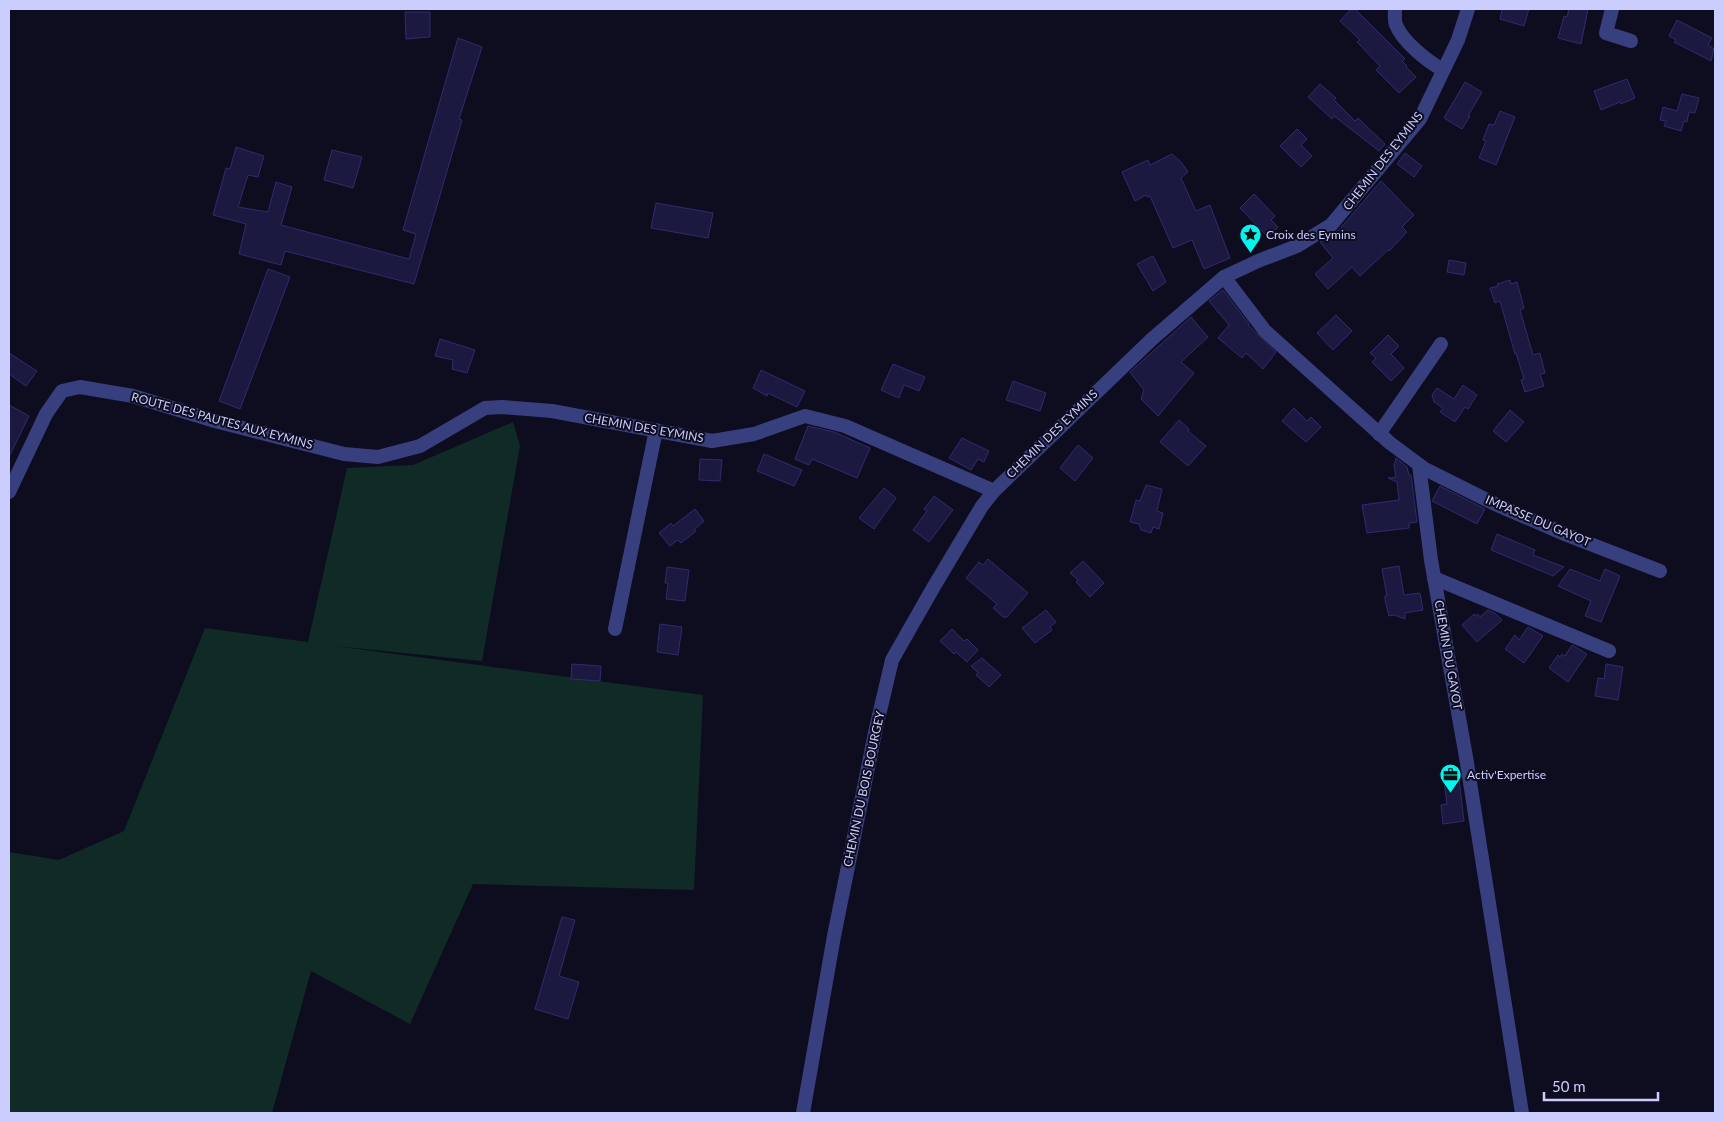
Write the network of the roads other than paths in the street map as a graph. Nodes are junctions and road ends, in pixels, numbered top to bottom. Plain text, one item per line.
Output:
1 (1395, 9) edge
2 (1468, 9) edge
3 (1612, 9) edge
4 (1631, 41) dead end
5 (1443, 70) junction
6 (1224, 277) junction
7 (1441, 344) dead end
8 (485, 408) joint
9 (656, 430) junction
10 (1379, 434) junction
11 (1419, 464) junction
12 (994, 490) junction
13 (9, 492) edge
14 (1660, 571) dead end
15 (1434, 578) junction
16 (615, 629) dead end
17 (1609, 651) dead end
18 (803, 1113) edge
19 (1522, 1113) edge

1 - 5 street
2 - 5 street, CHEMIN DES EYMINS
3 - 4 street
5 - 6 street, CHEMIN DES EYMINS
6 - 10 street
6 - 12 street, CHEMIN DES EYMINS
7 - 10 street
8 - 9 street, CHEMIN DES EYMINS
8 - 13 street, ROUTE DES PAUTES AUX EYMINS
9 - 12 street, CHEMIN DES EYMINS
9 - 16 street
10 - 11 street
11 - 14 street, IMPASSE DU GAYOT
11 - 15 street, CHEMIN DU GAYOT
12 - 18 street, CHEMIN DU BOIS BOURGEY
15 - 17 street
15 - 19 street, CHEMIN DU GAYOT

